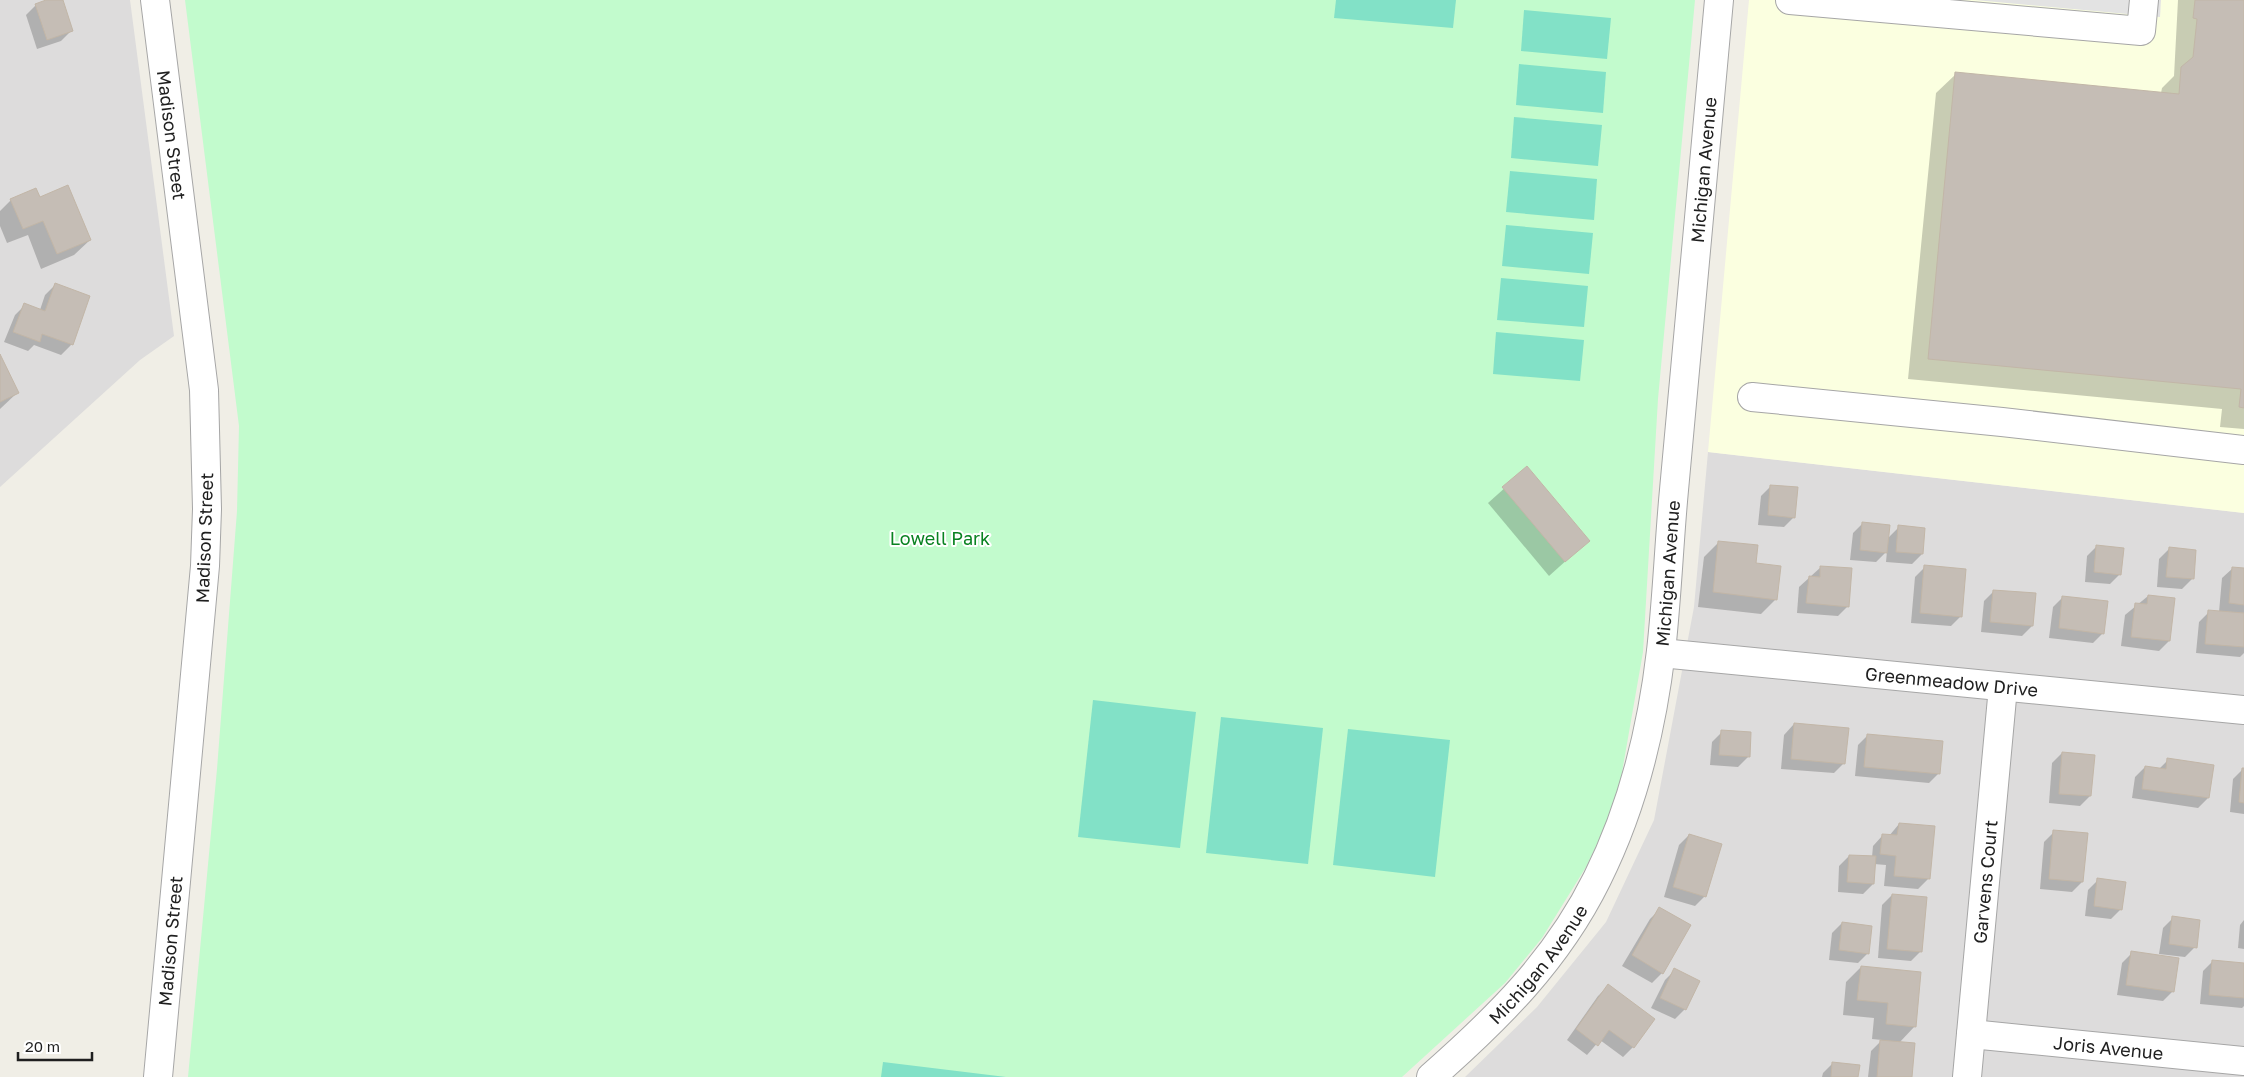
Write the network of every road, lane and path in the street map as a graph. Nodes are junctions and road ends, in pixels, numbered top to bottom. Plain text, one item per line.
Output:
1 (155, 0) edge
2 (1719, 0) edge
3 (1790, 0) edge
4 (2144, 0) edge
5 (1752, 397) dead end
6 (2244, 450) edge
7 (1660, 653) junction
8 (2003, 686) junction
9 (2244, 710) edge
10 (1971, 1034) junction
11 (2244, 1061) edge
12 (158, 1077) edge
13 (1431, 1077) edge
14 (1967, 1077) edge

1 - 12 street, Madison Street
2 - 7 street, Michigan Avenue
3 - 4 street
5 - 6 street
7 - 8 street, Greenmeadow Drive
7 - 13 street, Michigan Avenue
8 - 9 street, Greenmeadow Drive
8 - 10 street, Garvens Court
10 - 11 street, Joris Avenue
10 - 14 street, Garvens Court

